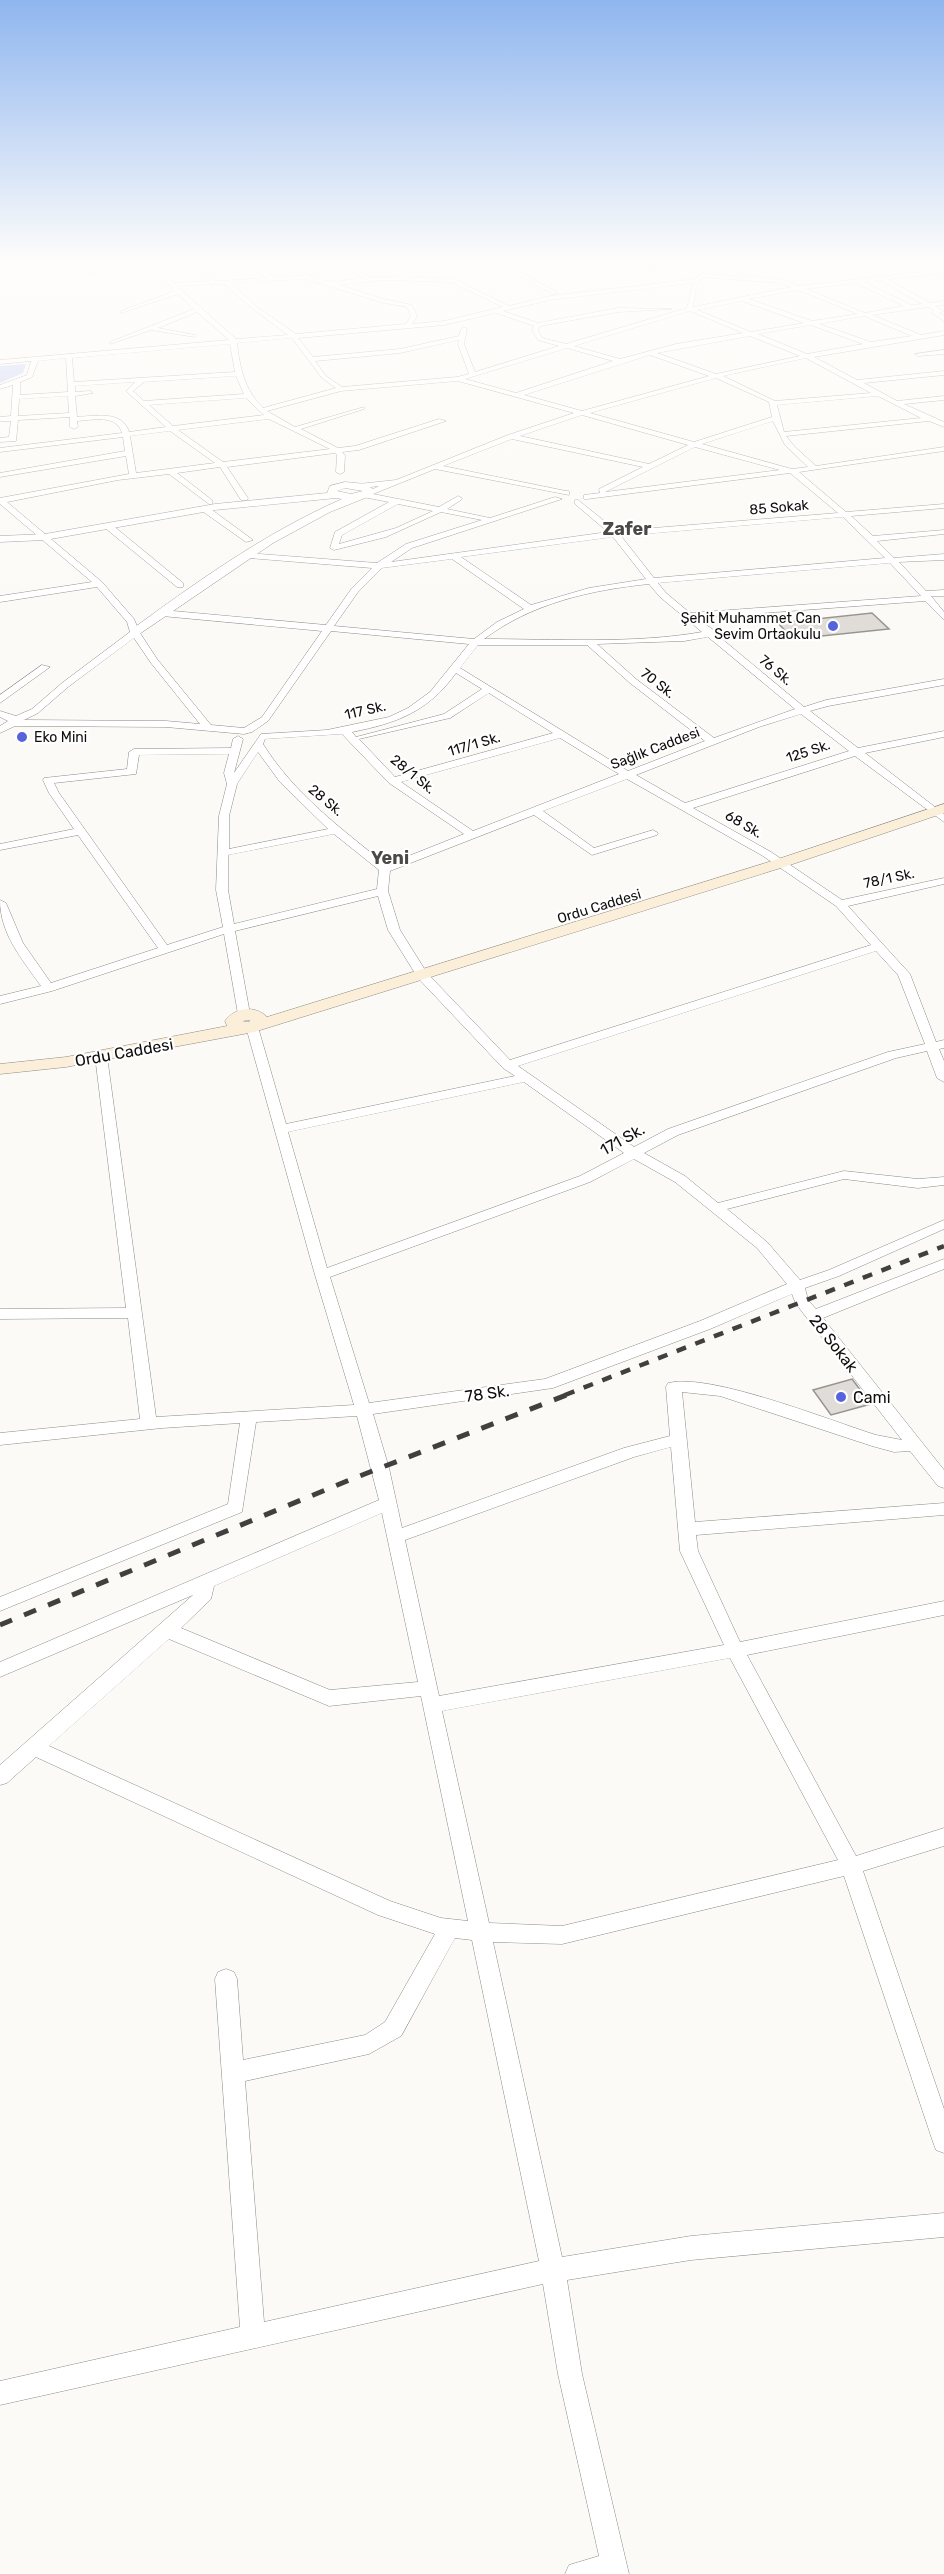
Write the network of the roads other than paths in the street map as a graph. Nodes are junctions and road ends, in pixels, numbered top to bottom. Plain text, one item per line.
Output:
1 (17, 383) edge
2 (87, 383) edge
3 (138, 383) edge
4 (241, 383) edge
5 (333, 383) edge
6 (417, 383) edge
7 (470, 383) edge
8 (552, 383) edge
9 (696, 383) edge
10 (732, 383) edge
11 (859, 383) edge
12 (71, 384) joint
13 (341, 389) junction
14 (129, 391) junction
15 (117, 392) dead end
16 (95, 393) dead end
17 (72, 394) junction
18 (880, 394) junction
19 (516, 395) junction
20 (246, 396) junction
21 (15, 398) junction
22 (944, 398) edge
23 (142, 403) junction
24 (773, 403) junction
25 (896, 403) junction
26 (362, 408) dead end
27 (262, 410) junction
28 (586, 413) junction
29 (272, 416) junction
30 (74, 417) junction
31 (14, 418) junction
32 (776, 418) junction
33 (0, 419) edge
34 (930, 419) junction
35 (442, 421) dead end
36 (944, 425) edge
37 (171, 428) junction
38 (295, 429) junction
39 (126, 434) junction
40 (781, 434) junction
41 (512, 437) junction
42 (0, 440) edge
43 (75, 440) junction
44 (695, 444) junction
45 (944, 449) edge
46 (0, 450) edge
47 (337, 451) junction
48 (129, 453) junction
49 (222, 465) junction
50 (647, 466) junction
51 (434, 467) junction
52 (815, 468) junction
53 (792, 471) junction
54 (171, 472) junction
55 (340, 472) junction
56 (0, 475) edge
57 (133, 476) junction
58 (362, 491) junction
59 (336, 492) junction
60 (566, 493) junction
61 (244, 498) junction
62 (458, 498) dead end
63 (583, 498) junction
64 (558, 499) junction
65 (0, 501) edge
66 (397, 501) junction
67 (207, 506) junction
68 (944, 506) edge
69 (442, 510) junction
70 (846, 516) junction
71 (490, 519) junction
72 (108, 526) junction
73 (944, 532) edge
74 (0, 533) edge
75 (41, 534) junction
76 (615, 534) junction
77 (869, 538) junction
78 (0, 539) edge
79 (249, 540) junction
80 (228, 553) junction
81 (249, 555) junction
82 (454, 556) junction
83 (944, 557) edge
84 (891, 560) junction
85 (379, 566) junction
86 (189, 579) junction
87 (652, 581) junction
88 (99, 584) junction
89 (944, 593) edge
90 (926, 596) junction
91 (0, 599) edge
92 (531, 609) junction
93 (162, 613) junction
94 (689, 616) junction
95 (944, 617) edge
96 (131, 621) junction
97 (327, 629) junction
98 (135, 633) junction
99 (711, 633) junction
100 (475, 642) junction
101 (589, 642) junction
102 (45, 667) dead end
103 (454, 668) junction
104 (944, 682) edge
105 (489, 689) junction
106 (0, 700) edge
107 (802, 710) junction
108 (0, 714) edge
109 (265, 719) junction
110 (13, 722) junction
111 (207, 726) junction
112 (343, 729) junction
113 (0, 730) edge
114 (242, 734) junction
115 (562, 734) junction
116 (944, 734) edge
117 (262, 738) junction
118 (352, 739) junction
119 (713, 742) junction
120 (234, 751) junction
121 (856, 752) junction
122 (628, 775) junction
123 (393, 781) junction
124 (232, 784) junction
125 (944, 797) edge
126 (684, 807) junction
127 (534, 810) junction
128 (936, 810) edge
129 (338, 830) junction
130 (81, 831) junction
131 (653, 833) dead end
132 (471, 834) junction
133 (0, 847) edge
134 (223, 853) junction
135 (774, 859) junction
136 (385, 869) junction
137 (944, 881) edge
138 (382, 891) junction
139 (0, 903) edge
140 (840, 904) junction
141 (229, 929) junction
142 (879, 946) junction
143 (164, 949) junction
144 (419, 969) junction
145 (48, 988) junction
146 (0, 1000) edge
147 (248, 1021) junction
148 (937, 1045) edge
149 (0, 1055) edge
150 (101, 1056) junction
151 (508, 1065) junction
152 (0, 1069) edge
153 (525, 1078) junction
154 (944, 1078) edge
155 (282, 1129) junction
156 (637, 1153) junction
157 (944, 1181) edge
158 (716, 1208) junction
159 (944, 1224) edge
160 (944, 1264) edge
161 (322, 1275) junction
162 (797, 1286) junction
163 (135, 1313) junction
164 (0, 1314) edge
165 (813, 1316) junction
166 (362, 1410) junction
167 (249, 1416) junction
168 (149, 1423) junction
169 (0, 1439) edge
170 (678, 1440) junction
171 (915, 1445) junction
172 (944, 1482) edge
173 (389, 1503) junction
174 (944, 1509) edge
175 (687, 1529) junction
176 (396, 1537) junction
177 (205, 1582) junction
178 (0, 1604) edge
179 (944, 1608) edge
180 (167, 1630) junction
181 (736, 1650) junction
182 (0, 1670) edge
183 (431, 1696) junction
184 (34, 1748) junction
185 (0, 1777) edge
186 (944, 1837) edge
187 (851, 1866) junction
188 (449, 1928) junction
189 (482, 1932) junction
190 (226, 1979) dead end
191 (233, 2073) junction
192 (944, 2142) edge
193 (944, 2225) edge
194 (553, 2270) junction
195 (254, 2336) junction
196 (0, 2393) edge
197 (615, 2570) edge
198 (578, 2574) edge

1 - 21 street
2 - 12 street
3 - 14 street
4 - 20 street
5 - 13 street
6 - 13 street
7 - 19 street
8 - 19 street
9 - 28 street
10 - 24 street
11 - 18 street
12 - 17 street
13 - 27 street
14 - 15 street
14 - 23 street
16 - 17 street
17 - 21 street
17 - 30 street
18 - 24 street
18 - 25 street
19 - 28 street
20 - 23 street
20 - 27 street
21 - 31 street
22 - 25 street
23 - 37 street
24 - 32 street
25 - 34 street
26 - 38 street
27 - 29 street
28 - 41 street
28 - 44 street
29 - 37 street
29 - 38 street
30 - 31 street
30 - 39 street
30 - 43 street
31 - 33 street
31 - 42 street
32 - 40 street
32 - 44 street
34 - 36 street
34 - 40 street
35 - 47 street
37 - 39 street
37 - 49 street
38 - 47 street
39 - 43 street
39 - 48 street
40 - 52 street
41 - 50 street
41 - 51 street
43 - 46 street
44 - 50 street
44 - 53 street
45 - 52 street
47 - 49 street
47 - 55 street
48 - 56 street
48 - 57 street
49 - 54 street
49 - 61 street
50 - 63 street
51 - 58 street
51 - 60 street
52 - 53 street
53 - 63 street
53 - 70 street
54 - 57 street
54 - 67 street
55 - 58 street
55 - 59 street
57 - 65 street
58 - 59 street
58 - 66 street
58 - 81 street
59 - 61 street
59 - 67 street
59 - 79 street
60 - 63 street
60 - 64 street
61 - 67 street
62 - 69 street
63 - 64 street
63 - 76 street, 76 Sk.
64 - 71 street
65 - 75 street
66 - 69 street
66 - 69 street
67 - 72 street
67 - 75 street
67 - 79 street
68 - 70 street, 85 Sokak
69 - 71 street
70 - 76 street, 85 Sokak
70 - 77 street
71 - 85 street
72 - 75 street
72 - 86 street
73 - 77 street
74 - 75 street
75 - 78 street
75 - 88 street
76 - 82 street, 85 Sokak
76 - 87 street, 76 Sk.
77 - 84 street
79 - 80 street
80 - 81 street
80 - 86 street
81 - 85 street, 85 Sokak
81 - 93 street
82 - 85 street, 85 Sokak
82 - 92 street
83 - 84 street
84 - 87 street
84 - 90 street
85 - 97 street
86 - 96 street
87 - 92 street
87 - 94 street, 76 Sk.
88 - 91 street
88 - 96 street
89 - 90 street
90 - 94 street
90 - 95 street
92 - 100 street
93 - 97 street
93 - 98 street
94 - 99 street, 76 Sk.
96 - 98 street
97 - 100 street
97 - 109 street
98 - 110 street
98 - 111 street
99 - 101 street
99 - 107 street, 76 Sk.
100 - 101 street
100 - 103 street, 117 Sk.
101 - 119 street, 70 Sk.
102 - 106 street
103 - 105 street, 68 Sk.
103 - 112 street, 117 Sk.
104 - 107 street, Sağlık Caddesi
105 - 115 street, 68 Sk.
105 - 118 street
107 - 119 street, Sağlık Caddesi
107 - 121 street, 76 Sk.
108 - 110 street
109 - 114 street
109 - 117 street
110 - 111 street, 117 Sk.
110 - 113 street
111 - 114 street, 117 Sk.
112 - 117 street, 117 Sk.
112 - 118 street, 28/1 Sk.
114 - 117 street, 117 Sk.
114 - 120 street
115 - 122 street, 68 Sk.
115 - 123 street, 117/1 Sk.
116 - 121 street, 125 Sk.
117 - 124 street
117 - 129 street, 28 Sk.
118 - 123 street, 28/1 Sk.
119 - 122 street, Sağlık Caddesi
120 - 124 street
120 - 130 street
121 - 126 street, 125 Sk.
121 - 128 street, 76 Sk.
122 - 126 street, 68 Sk.
122 - 127 street, Sağlık Caddesi
123 - 132 street, 28/1 Sk.
124 - 134 street
125 - 128 main road, Ordu Caddesi
126 - 135 street, 68 Sk.
127 - 131 street
127 - 132 street, Sağlık Caddesi
128 - 135 main road, Ordu Caddesi
129 - 134 street
129 - 136 street, 28 Sk.
130 - 133 street
130 - 143 street
132 - 136 street, Sağlık Caddesi
134 - 141 street
135 - 140 street, 68 Sk.
135 - 144 main road, Ordu Caddesi
136 - 138 street
137 - 140 street, 78/1 Sk.
138 - 141 street
138 - 144 street, 28 Sokak
139 - 145 street
140 - 142 street, 68 Sk.
141 - 143 street
141 - 147 street
142 - 148 street, 68 Sk.
142 - 151 street
143 - 145 street
144 - 147 main road, Ordu Caddesi
144 - 151 street, 28 Sokak
145 - 146 street
147 - 149 main road, Ordu Caddesi
147 - 150 main road, Ordu Caddesi
147 - 155 street
148 - 154 street, 68 Sk.
148 - 156 street, 171 Sk.
150 - 152 main road, Ordu Caddesi
150 - 163 street
151 - 153 street, 28 Sokak
153 - 155 street
153 - 156 street, 28 Sokak
155 - 161 street
156 - 158 street, 28 Sokak
156 - 161 street, 171 Sk.
157 - 158 street
158 - 162 street, 28 Sokak
159 - 162 street, 78 Sk.
160 - 165 street
161 - 166 street
162 - 165 street, 28 Sokak
162 - 166 street, 78 Sk.
163 - 164 street
163 - 168 street
165 - 171 street, 28 Sokak
166 - 167 street, 78 Sk.
166 - 173 street
167 - 168 street, 78 Sk.
167 - 178 street
168 - 169 street, 78 Sk.
170 - 171 street
170 - 175 street
170 - 176 street
171 - 172 street, 28 Sokak
173 - 176 street
173 - 177 street
174 - 175 street
175 - 181 street
176 - 183 street
177 - 180 street
177 - 182 street
179 - 181 street
180 - 183 street
180 - 184 street
181 - 183 street
181 - 187 street
183 - 189 street
184 - 185 street
184 - 188 street
186 - 187 street
187 - 189 street
187 - 192 street
188 - 189 street
188 - 191 street
189 - 194 street
190 - 191 street
191 - 195 street
193 - 194 street
194 - 195 street
194 - 197 street
195 - 196 street
197 - 198 street

